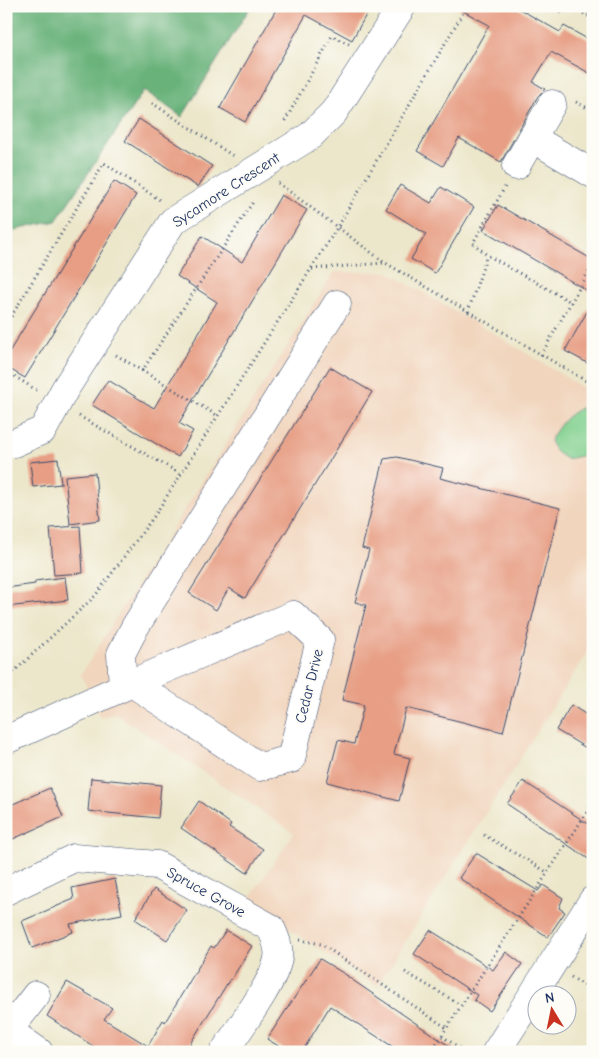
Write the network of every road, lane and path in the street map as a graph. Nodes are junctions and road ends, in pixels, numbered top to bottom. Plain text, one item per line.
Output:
1 (402, 6) edge
2 (467, 6) edge
3 (552, 6) edge
4 (591, 6) edge
5 (586, 15) junction
6 (593, 18) edge
7 (372, 54) junction
8 (152, 103) dead end
9 (552, 104) dead end
10 (281, 127) dead end
11 (532, 138) junction
12 (257, 169) junction
13 (593, 174) edge
14 (511, 176) joint
15 (254, 201) dead end
16 (183, 215) junction
17 (337, 228) junction
18 (487, 255) junction
19 (384, 262) junction
20 (593, 264) edge
21 (312, 269) junction
22 (571, 302) junction
23 (337, 304) dead end
24 (468, 312) junction
25 (6, 325) edge
26 (95, 342) junction
27 (541, 355) junction
28 (142, 370) junction
29 (6, 371) edge
30 (593, 385) edge
31 (62, 396) junction
32 (218, 416) junction
33 (6, 443) edge
34 (181, 474) junction
35 (6, 679) edge
36 (127, 685) junction
37 (593, 696) edge
38 (593, 704) edge
39 (6, 740) edge
40 (593, 803) edge
41 (484, 835) dead end
42 (547, 872) junction
43 (6, 890) edge
44 (593, 900) edge
45 (276, 940) junction
46 (405, 972) dead end
47 (36, 994) dead end
48 (461, 1005) junction
49 (447, 1028) junction
50 (7, 1030) edge
51 (442, 1036) junction
52 (39, 1052) edge
53 (224, 1052) edge
54 (431, 1052) edge
55 (465, 1052) edge
56 (496, 1052) edge

1 - 7 street, Sycamore Crescent
2 - 17 path
3 - 5 path
4 - 5 path
5 - 6 path
7 - 10 path
7 - 12 street, Sycamore Crescent
8 - 12 path
9 - 11 street
11 - 13 street
11 - 14 street
12 - 16 street, Sycamore Crescent
12 - 17 path
14 - 18 path
15 - 28 path
16 - 25 path
16 - 26 street, Sycamore Crescent
17 - 19 path
17 - 21 path
18 - 22 path
18 - 24 path
19 - 21 path
19 - 24 path
20 - 22 path
21 - 32 path
22 - 27 path
23 - 36 street
24 - 27 path
26 - 28 path
26 - 31 street, Sycamore Crescent
27 - 30 path
28 - 32 path
29 - 31 path
31 - 33 street, Sycamore Crescent
31 - 34 path
32 - 34 path
34 - 35 path
36 - 36 street, Cedar Drive
36 - 39 street, Cedar Drive
37 - 38 path
40 - 42 path
41 - 42 path
42 - 48 path
43 - 45 street, Spruce Grove
44 - 56 street
45 - 49 path
45 - 53 street
46 - 48 path
47 - 50 street
48 - 49 path
49 - 51 path
50 - 52 street
51 - 54 path
51 - 55 path

